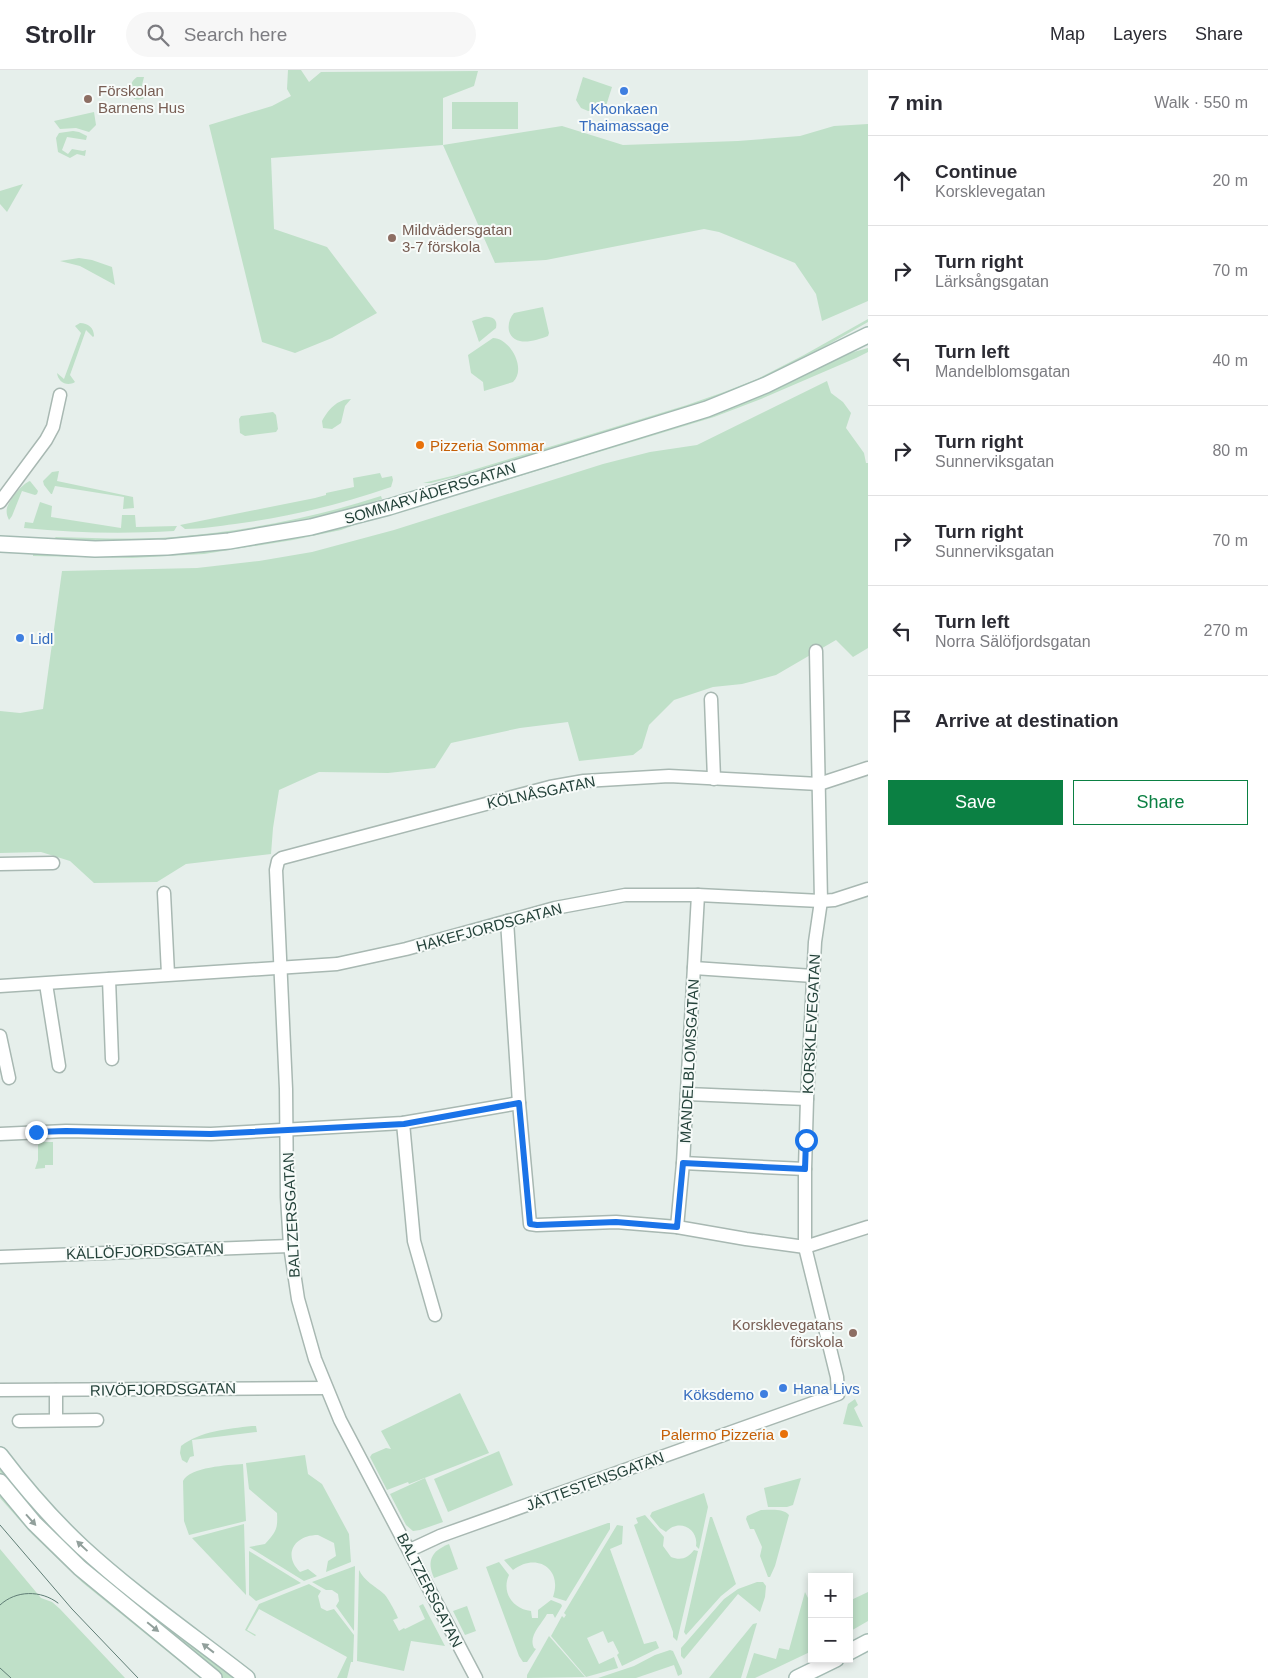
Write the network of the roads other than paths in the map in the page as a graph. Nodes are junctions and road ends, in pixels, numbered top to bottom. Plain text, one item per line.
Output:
1 (868, 335) edge
2 (60, 395) dead end
3 (0, 502) edge
4 (0, 544) edge
5 (816, 651) dead end
6 (711, 698) dead end
7 (868, 768) edge
8 (714, 779) junction
9 (819, 784) junction
10 (278, 861) joint
11 (53, 862) dead end
12 (0, 864) edge
13 (868, 889) edge
14 (164, 893) dead end
15 (698, 895) junction
16 (821, 901) junction
17 (507, 921) junction
18 (281, 967) junction
19 (694, 968) junction
20 (168, 974) junction
21 (813, 976) junction
22 (109, 979) junction
23 (46, 984) junction
24 (0, 986) edge
25 (0, 1036) edge
26 (112, 1060) dead end
27 (59, 1066) dead end
28 (8, 1078) dead end
29 (687, 1094) junction
30 (807, 1099) junction
31 (519, 1103) junction
32 (404, 1124) junction
33 (287, 1130) junction
34 (0, 1134) edge
35 (683, 1163) junction
36 (805, 1169) junction
37 (677, 1227) junction
38 (868, 1227) edge
39 (290, 1246) junction
40 (805, 1247) junction
41 (0, 1257) edge
42 (435, 1315) dead end
43 (326, 1388) junction
44 (0, 1390) edge
45 (56, 1390) junction
46 (838, 1394) joint
47 (56, 1420) junction
48 (97, 1420) dead end
49 (19, 1421) dead end
50 (0, 1455) edge
51 (0, 1482) edge
52 (410, 1550) junction
53 (868, 1642) edge
54 (853, 1650) edge
55 (828, 1663) edge
56 (214, 1678) edge
57 (247, 1678) edge
58 (476, 1678) edge
59 (796, 1678) edge

1 - 4 street, SOMMARVÄDERSGATAN
2 - 3 street
5 - 9 street, KORSKLEVEGATAN
6 - 8 street
7 - 9 street, KÖLNÅSGATAN
8 - 9 street, KÖLNÅSGATAN
8 - 10 street, KÖLNÅSGATAN
9 - 16 street, KORSKLEVEGATAN
10 - 18 street, BALTZERSGATAN
11 - 12 street
13 - 16 street, HAKEFJORDSGATAN
14 - 20 street
15 - 16 street, HAKEFJORDSGATAN
15 - 17 street, HAKEFJORDSGATAN
15 - 19 street, MANDELBLOMSGATAN
16 - 21 street, KORSKLEVEGATAN
17 - 18 street, HAKEFJORDSGATAN
17 - 31 street
18 - 20 street, HAKEFJORDSGATAN
18 - 33 street, BALTZERSGATAN
19 - 21 street
19 - 29 street, MANDELBLOMSGATAN
20 - 22 street, HAKEFJORDSGATAN
21 - 30 street, KORSKLEVEGATAN
22 - 23 street, HAKEFJORDSGATAN
22 - 26 street
23 - 24 street, HAKEFJORDSGATAN
23 - 27 street
25 - 28 street
29 - 30 street
29 - 35 street, MANDELBLOMSGATAN
30 - 36 street, KORSKLEVEGATAN
31 - 32 street
31 - 37 street
32 - 33 street
32 - 42 street
33 - 34 street
33 - 39 street, BALTZERSGATAN
35 - 36 street
35 - 37 street, MANDELBLOMSGATAN
36 - 40 street, KORSKLEVEGATAN
37 - 40 street
38 - 40 street
39 - 41 street, KÄLLÖFJORDSGATAN
39 - 43 street, BALTZERSGATAN
40 - 46 street, KORSKLEVEGATAN
43 - 45 street, RIVÖFJORDSGATAN
43 - 52 street, BALTZERSGATAN
44 - 45 street, RIVÖFJORDSGATAN
45 - 47 street
46 - 52 street, JÄTTESTENSGATAN
47 - 48 street
47 - 49 street
57 -> 50 street
51 -> 56 street
52 - 58 street, BALTZERSGATAN
53 - 54 street
55 - 59 street

